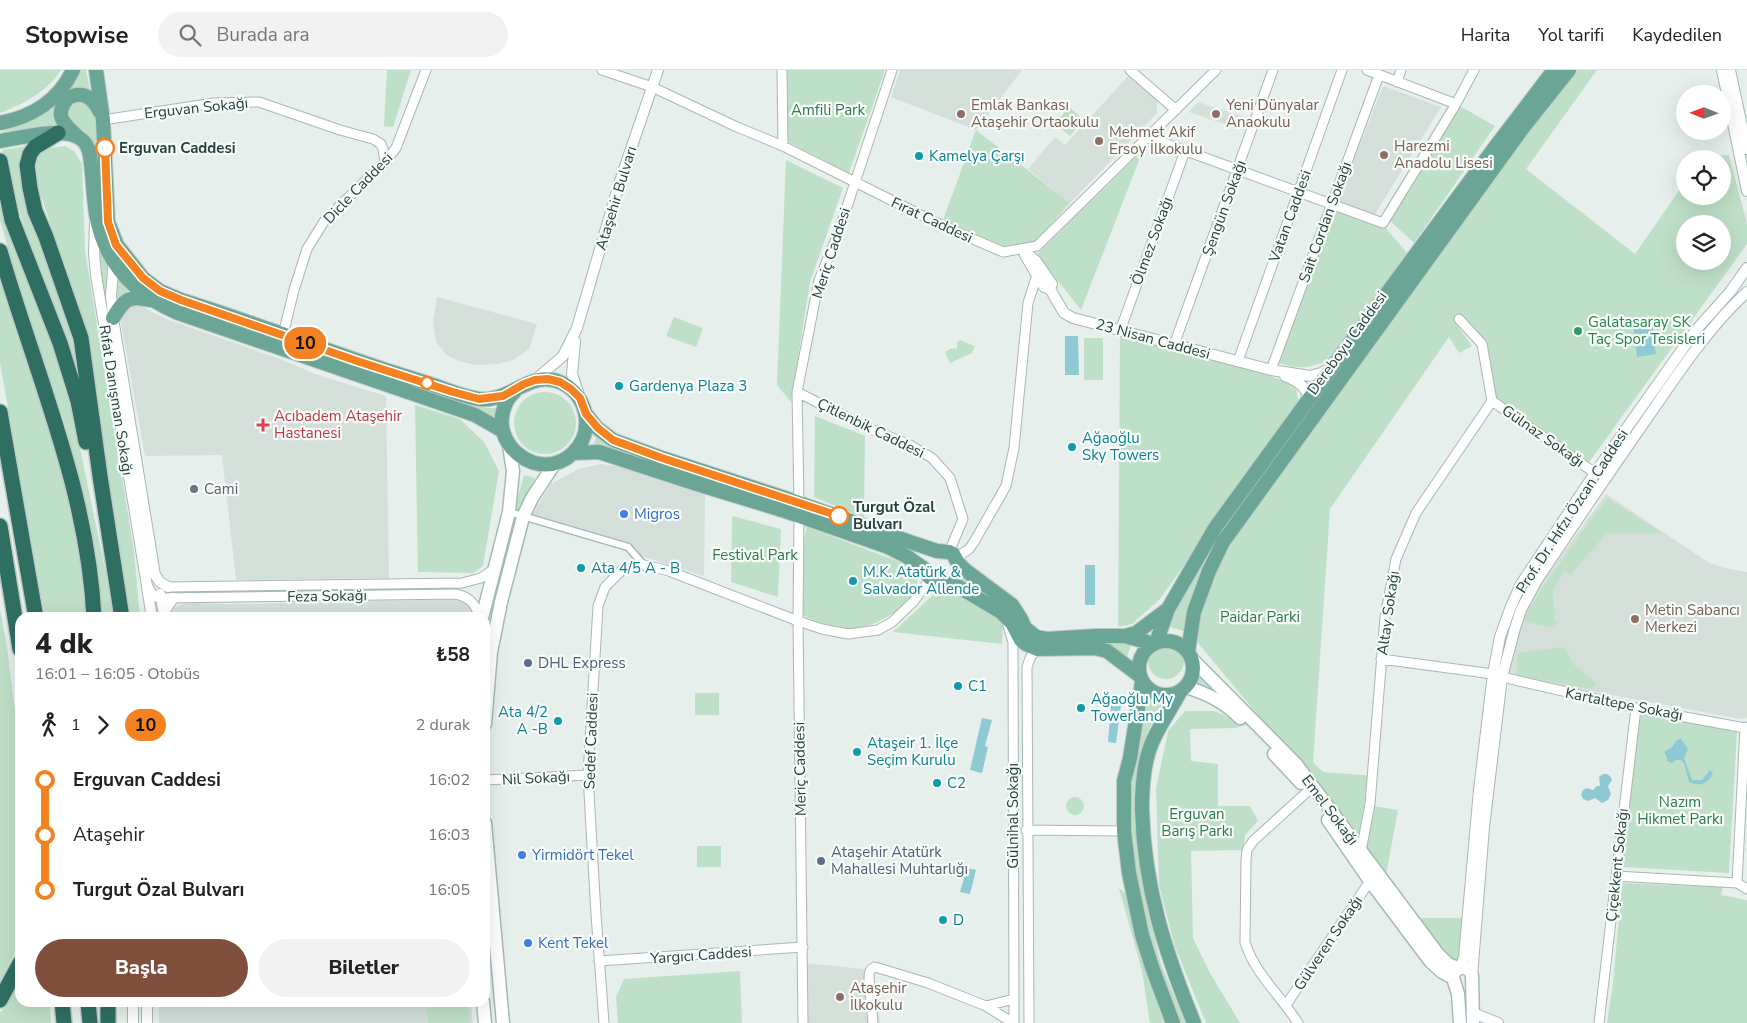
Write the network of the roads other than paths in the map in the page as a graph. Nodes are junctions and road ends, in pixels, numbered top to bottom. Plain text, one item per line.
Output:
1 (73, 70) edge
2 (96, 70) edge
3 (426, 70) edge
4 (602, 70) edge
5 (658, 70) edge
6 (782, 70) edge
7 (892, 70) edge
8 (1130, 70) edge
9 (1216, 70) edge
10 (1273, 70) edge
11 (1342, 70) edge
12 (1367, 70) edge
13 (1401, 70) edge
14 (1474, 70) edge
15 (1554, 70) edge
16 (1569, 70) edge
17 (1722, 70) edge
18 (1730, 70) edge
19 (1379, 75) junction
20 (1397, 82) junction
21 (652, 88) junction
22 (1456, 104) junction
23 (1176, 110) junction
24 (102, 117) junction
25 (0, 123) edge
26 (58, 133) junction
27 (1148, 137) junction
28 (81, 139) junction
29 (0, 141) edge
30 (783, 146) junction
31 (1747, 149) edge
32 (1184, 151) junction
33 (0, 161) edge
34 (385, 162) junction
35 (1237, 170) junction
36 (855, 183) junction
37 (1747, 191) edge
38 (1298, 192) junction
39 (1332, 205) junction
40 (96, 213) junction
41 (116, 245) junction
42 (1022, 249) junction
43 (0, 250) edge
44 (114, 261) junction
45 (1747, 268) edge
46 (1037, 275) junction
47 (1050, 289) junction
48 (1747, 292) edge
49 (152, 300) junction
50 (113, 318) junction
51 (1459, 319) dead end
52 (576, 328) junction
53 (1120, 331) junction
54 (283, 335) junction
55 (1174, 345) junction
56 (1238, 361) junction
57 (1333, 366) junction
58 (1271, 370) junction
59 (535, 380) junction
60 (515, 390) junction
61 (797, 392) junction
62 (580, 398) junction
63 (1310, 398) junction
64 (1492, 401) junction
65 (0, 412) edge
66 (586, 414) junction
67 (503, 431) junction
68 (509, 445) junction
69 (573, 453) junction
70 (555, 463) junction
71 (1595, 472) junction
72 (1604, 480) junction
73 (799, 509) junction
74 (509, 512) junction
75 (523, 517) junction
76 (0, 526) edge
77 (950, 556) junction
78 (644, 565) junction
79 (494, 569) junction
80 (933, 577) junction
81 (118, 585) junction
82 (157, 591) junction
83 (173, 598) junction
84 (1168, 609) junction
85 (35, 612) edge
86 (93, 612) edge
87 (121, 612) edge
88 (151, 612) edge
89 (164, 612) edge
90 (166, 612) edge
91 (478, 612) edge
92 (483, 612) edge
93 (1002, 612) junction
94 (15, 618) edge
95 (798, 621) junction
96 (1125, 636) junction
97 (1155, 644) junction
98 (1037, 649) junction
99 (490, 652) edge
100 (1190, 656) junction
101 (1382, 659) junction
102 (1497, 676) junction
103 (1141, 679) junction
104 (1183, 689) junction
105 (1636, 708) junction
106 (1746, 727) edge
107 (588, 775) junction
108 (490, 780) edge
109 (1308, 791) junction
110 (1026, 830) junction
111 (1124, 831) junction
112 (1361, 850) junction
113 (1616, 876) junction
114 (490, 879) edge
115 (1370, 881) junction
116 (1737, 883) junction
117 (1747, 889) edge
118 (803, 947) junction
119 (599, 961) junction
120 (15, 972) edge
121 (1457, 974) junction
122 (1472, 977) junction
123 (1014, 999) junction
124 (0, 1000) edge
125 (1286, 1005) junction
126 (986, 1006) junction
127 (62, 1007) edge
128 (80, 1007) edge
129 (88, 1007) edge
130 (108, 1007) edge
131 (133, 1007) edge
132 (147, 1007) edge
133 (483, 1007) edge
134 (1473, 1018) edge
135 (64, 1023) edge
136 (82, 1023) edge
137 (90, 1023) edge
138 (108, 1023) edge
139 (133, 1023) edge
140 (147, 1023) edge
141 (485, 1023) edge
142 (503, 1023) edge
143 (604, 1023) edge
144 (804, 1023) edge
145 (873, 1023) edge
146 (1014, 1023) edge
147 (1029, 1023) edge
148 (1173, 1023) edge
149 (1194, 1023) edge
150 (1298, 1023) edge
151 (1460, 1023) edge
152 (1498, 1023) edge
153 (1599, 1023) edge

1 - 25 main road
2 - 24 main road
3 - 34 street, Dicle Caddesi
4 - 21 street, Fırat Caddesi
5 - 21 street, Ataşehir Bulvarı
6 - 30 street
7 - 36 street, Meriç Caddesi
8 - 23 street
9 - 23 street, Fırat Caddesi
10 - 35 street, Şengün Sokağı
11 - 38 street, Vatan Caddesi
12 - 19 street
13 - 20 street
14 - 22 street
15 - 57 main road, Dereboyu Caddesi
16 - 100 main road, Dereboyu Caddesi
17 - 37 street
18 - 31 street
19 - 20 street
19 - 39 street, Sait Cordan Sokağı
20 - 22 street
21 - 30 street, Fırat Caddesi
21 - 52 street, Ataşehir Bulvarı
22 - 39 street
23 - 27 street, Fırat Caddesi
24 - 28 main road
24 - 34 street, Erguvan Sokağı
24 - 41 main road
26 - 28 main road
26 - 29 main road
26 - 81 highway
27 - 32 street
27 - 42 street, Fırat Caddesi
28 - 40 main road
30 - 36 street, Fırat Caddesi
32 - 35 street
32 - 53 street, Ölmez Sokağı
33 - 81 highway
34 - 54 street, Dicle Caddesi
35 - 38 street
35 - 55 street, Şengün Sokağı
36 - 42 street, Fırat Caddesi
36 - 61 street, Meriç Caddesi
38 - 39 street
38 - 56 street, Vatan Caddesi
39 - 58 street, Sait Cordan Sokağı
40 - 44 main road
40 - 82 street, Rıfat Danışman Sokağı
41 - 44 street, Rıfat Danışman Sokağı
41 - 54 main road
42 - 46 street
42 - 47 street
43 - 86 highway
44 - 49 main road
44 - 50 street, Rıfat Danışman Sokağı
45 - 71 street, Prof. Dr. Hıfzı Özcan Caddesi
46 - 47 street
46 - 77 street
47 - 53 street, 23 Nisan Caddesi
48 - 72 street, Prof. Dr. Hıfzı Özcan Caddesi
49 - 50 main road
49 - 67 main road
50 - 82 street, Rıfat Danışman Sokağı
51 - 64 street, Gülnaz Sokağı
52 - 59 street, Ataşehir Bulvarı
52 - 62 street, Ataşehir Bulvarı
53 - 55 street, 23 Nisan Caddesi
54 - 60 main road
55 - 56 street, 23 Nisan Caddesi
56 - 58 street, 23 Nisan Caddesi
57 - 58 street
57 - 63 main road, Dereboyu Caddesi
58 - 63 street
59 - 60 main road
59 - 62 main road
60 - 67 main road
61 - 73 street, Meriç Caddesi
61 - 77 street, Çitlenbik Caddesi
62 - 66 main road
63 - 84 main road, Dereboyu Caddesi
64 - 71 street, Gülnaz Sokağı
64 - 101 street, Altay Sokağı
65 - 85 highway
66 - 69 main road
66 - 73 main road
67 - 68 main road
68 - 70 main road
68 - 74 main road
69 - 70 main road
69 - 73 main road
70 - 75 main road
71 - 72 street
71 - 102 street, Prof. Dr. Hıfzı Özcan Caddesi
72 - 102 street, Prof. Dr. Hıfzı Özcan Caddesi
73 - 77 main road
73 - 80 main road
73 - 95 street, Meriç Caddesi
74 - 75 street
74 - 79 main road
75 - 78 street
75 - 99 main road
76 - 94 highway
77 - 80 main road
77 - 80 main road
77 - 96 main road
78 - 95 street, Sedef Caddesi
78 - 107 street, Sedef Caddesi
79 - 82 street, Feza Sokağı
79 - 92 main road
80 - 93 main road
80 - 95 street, Sedef Caddesi
81 - 87 highway
82 - 83 street, Feza Sokağı
82 - 88 street, Rıfat Danışman Sokağı
82 - 89 street, Rıfat Danışman Sokağı
83 - 90 street
83 - 91 street, Feza Sokağı
84 - 96 main road
84 - 97 main road, Dereboyu Caddesi
93 - 98 main road
93 - 123 street, Gülnihal Sokağı
95 - 118 street, Meriç Caddesi
96 - 97 main road
97 - 100 main road
97 - 103 main road
98 - 103 main road
98 - 110 street, Gülnihal Sokağı
100 - 104 main road
100 - 112 main road, Emel Sokağı
101 - 102 street, Kartaltepe Sokağı
101 - 112 street, Altay Sokağı
102 - 105 street, Kartaltepe Sokağı
102 - 121 street, Prof. Dr. Hıfzı Özcan Caddesi
102 - 122 street, Prof. Dr. Hıfzı Özcan Caddesi
103 - 104 main road
103 - 111 main road
104 - 109 main road, Emel Sokağı
104 - 149 main road
105 - 106 street, Kartaltepe Sokağı
105 - 113 street, Çiçekkent Sokağı
106 - 116 street
107 - 108 street, Nil Sokağı
107 - 119 street, Sedef Caddesi
109 - 115 main road, Emel Sokağı
109 - 125 street
110 - 111 street
110 - 147 street, Gülnihal Sokağı
111 - 148 main road
112 - 121 main road, Emel Sokağı
113 - 116 street
113 - 153 street, Çiçekkent Sokağı
114 - 142 main road
115 - 121 main road, Emel Sokağı
115 - 125 street, Gülveren Sokağı
116 - 117 street
118 - 119 street, Yargıcı Caddesi
118 - 144 street, Meriç Caddesi
119 - 143 street, Sedef Caddesi
120 - 124 highway
121 - 122 main road
121 - 151 main road
122 - 134 main road
123 - 126 street
123 - 146 street, Gülnihal Sokağı
125 - 150 street
126 - 145 street
126 - 146 street
127 - 135 highway
128 - 136 highway
129 - 137 highway
130 - 138 highway
131 - 139 street
132 - 140 street
133 - 141 main road
134 - 152 street

